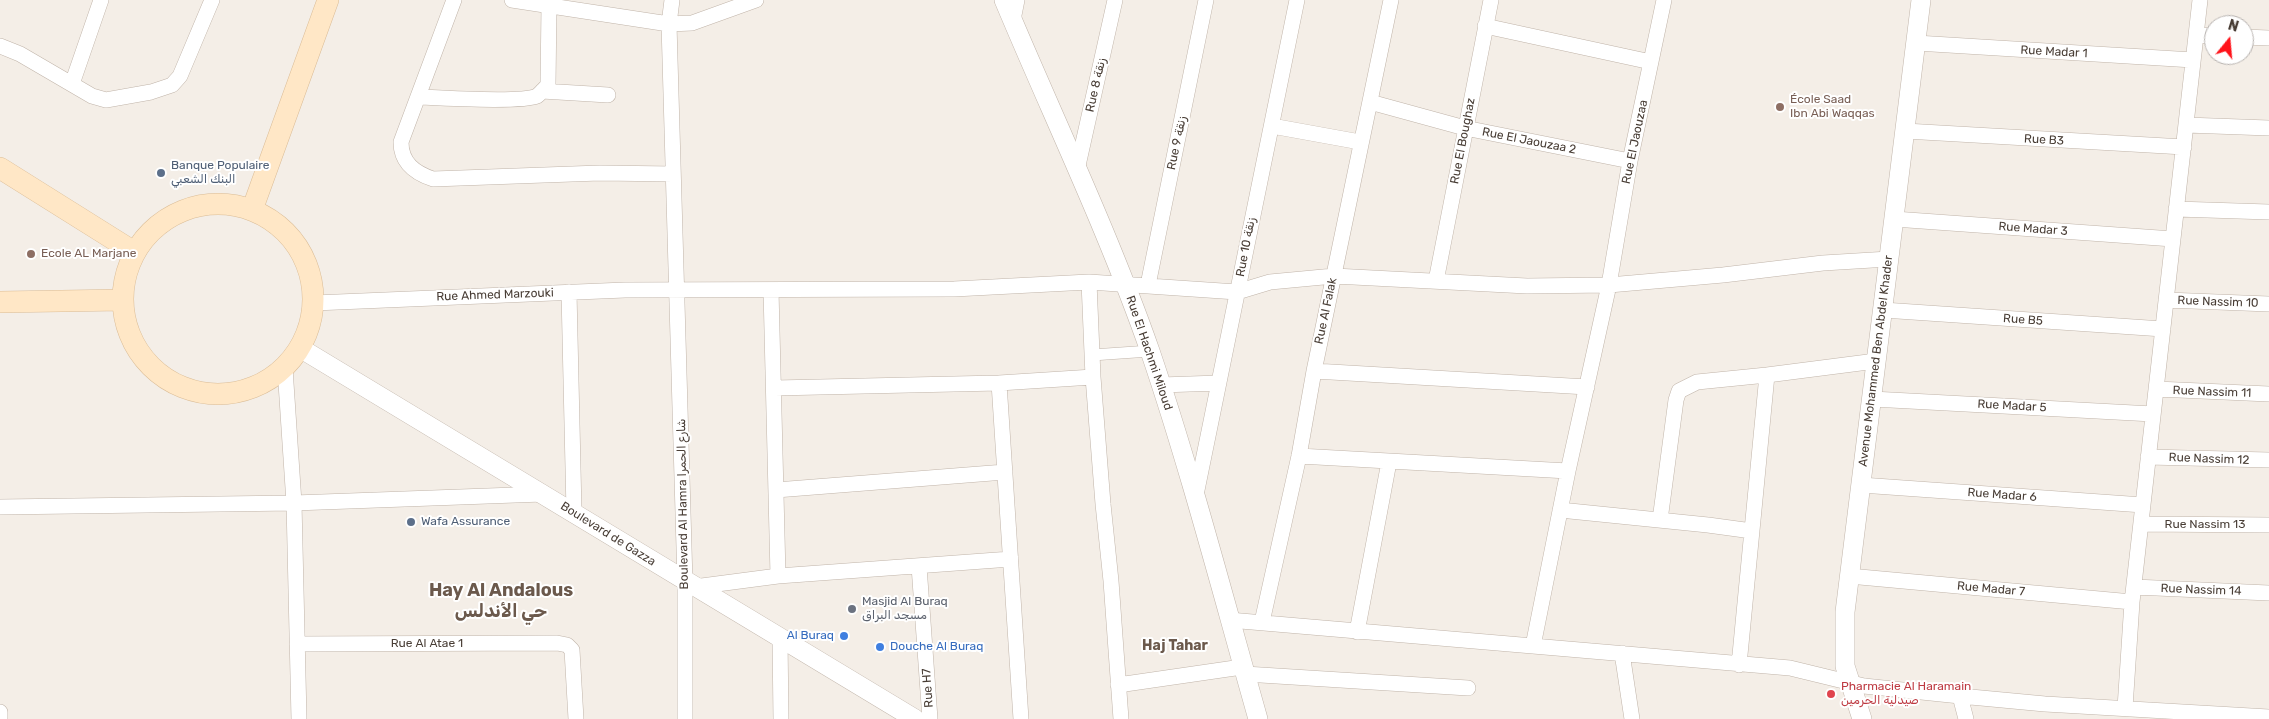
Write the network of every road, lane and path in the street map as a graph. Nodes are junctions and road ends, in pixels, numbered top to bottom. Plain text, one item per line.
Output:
1 (102, 0) edge
2 (212, 0) edge
3 (328, 0) edge
4 (454, 0) edge
5 (512, 0) edge
6 (672, 0) edge
7 (756, 0) edge
8 (1004, 0) edge
9 (1017, 0) edge
10 (1115, 0) edge
11 (1206, 0) edge
12 (1297, 0) edge
13 (1392, 0) edge
14 (1492, 0) edge
15 (1664, 0) edge
16 (1921, 0) edge
17 (2200, 0) edge
18 (548, 6) junction
19 (1013, 20) junction
20 (669, 24) junction
21 (1485, 26) junction
22 (2196, 35) junction
23 (2204, 35) edge
24 (2254, 37) edge
25 (2269, 38) edge
26 (1916, 43) junction
27 (0, 46) edge
28 (2193, 60) junction
29 (1651, 62) junction
30 (72, 84) junction
31 (542, 91) junction
32 (608, 95) dead end
33 (418, 97) junction
34 (1370, 102) junction
35 (2186, 124) junction
36 (1272, 126) junction
37 (1465, 128) junction
38 (2269, 128) edge
39 (1905, 131) junction
40 (1360, 142) junction
41 (2184, 147) junction
42 (1630, 161) junction
43 (0, 168) edge
44 (1077, 170) junction
45 (673, 174) junction
46 (2176, 209) junction
47 (252, 210) junction
48 (2269, 212) edge
49 (1894, 219) junction
50 (2173, 239) junction
51 (134, 252) junction
52 (1889, 259) junction
53 (1334, 276) junction
54 (1089, 282) junction
55 (1436, 282) junction
56 (1124, 283) junction
57 (1148, 285) junction
58 (1609, 285) junction
59 (677, 289) junction
60 (770, 290) junction
61 (569, 292) junction
62 (1237, 292) junction
63 (122, 300) junction
64 (2166, 300) junction
65 (0, 302) edge
66 (314, 303) junction
67 (2269, 304) edge
68 (1883, 310) junction
69 (2163, 329) junction
70 (300, 348) junction
71 (1150, 351) junction
72 (1092, 355) junction
73 (1876, 361) junction
74 (285, 368) junction
75 (1314, 371) junction
76 (1767, 375) junction
77 (1093, 377) junction
78 (999, 383) junction
79 (1219, 383) junction
80 (1161, 386) junction
81 (1587, 387) junction
82 (775, 388) junction
83 (2156, 390) junction
84 (2269, 394) edge
85 (1872, 398) junction
86 (2153, 414) junction
87 (1299, 456) junction
88 (2148, 457) junction
89 (2269, 460) edge
90 (1389, 462) junction
91 (1568, 471) junction
92 (1005, 472) junction
93 (1861, 485) junction
94 (776, 490) junction
95 (542, 494) junction
96 (1196, 495) junction
97 (294, 502) junction
98 (2143, 505) junction
99 (0, 507) edge
100 (1560, 510) junction
101 (574, 512) junction
102 (1660, 520) junction
103 (2141, 524) junction
104 (2269, 525) edge
105 (1752, 531) junction
106 (1011, 559) junction
107 (919, 566) junction
108 (778, 576) junction
109 (1849, 576) junction
110 (690, 585) junction
111 (2269, 593) edge
112 (2133, 595) junction
113 (1229, 620) junction
114 (1262, 622) junction
115 (1357, 632) junction
116 (780, 638) junction
117 (297, 644) junction
118 (1533, 646) junction
119 (1622, 653) junction
120 (1739, 665) junction
121 (1244, 670) junction
122 (1849, 681) junction
123 (1118, 685) junction
124 (1468, 688) dead end
125 (1960, 696) junction
126 (2045, 704) junction
127 (2125, 708) junction
128 (0, 712) edge
129 (2156, 714) edge
130 (2244, 717) edge
131 (2269, 717) edge
132 (0, 719) edge
133 (299, 719) edge
134 (576, 719) edge
135 (685, 719) edge
136 (781, 719) edge
137 (915, 719) edge
138 (930, 719) edge
139 (1021, 719) edge
140 (1121, 719) edge
141 (1258, 719) edge
142 (1632, 719) edge
143 (1862, 719) edge
144 (1966, 719) edge
145 (2050, 719) edge

1 - 30 street
2 - 30 street
3 - 47 main road
4 - 33 street
5 - 18 street
6 - 20 street, Boulevard Al Hamra شارع الحمرا
7 - 20 street
8 - 19 street, Rue El Hachmi Miloud
9 - 19 street
10 - 44 street, Rue 8 زنقة
11 - 57 street, Rue 9 زنقة
12 - 36 street, Rue 10 زنقة
13 - 34 street, Rue Al Falak
14 - 21 street, Rue El Boughaz
15 - 29 street, Rue El Jaouzaa
16 - 26 street, Avenue Mohammed Ben Abdel Khader
17 - 22 street
18 - 20 street
18 - 31 street
19 - 44 street, Rue El Hachmi Miloud
20 - 45 street, Boulevard Al Hamra شارع الحمرا
21 - 29 street
21 - 37 street, Rue El Boughaz
22 - 23 street
22 - 28 street
24 - 25 street
26 - 28 street, Rue Madar 1
26 - 39 street, Avenue Mohammed Ben Abdel Khader
27 - 30 street
28 - 35 street
29 - 42 street, Rue El Jaouzaa
31 - 32 street
31 - 33 street
33 - 45 street
34 - 37 street, Rue El Jaouzaa 2
34 - 40 street, Rue Al Falak
35 - 38 street
35 - 41 street
36 - 40 street
36 - 62 street, Rue 10 زنقة
37 - 42 street, Rue El Jaouzaa 2
37 - 55 street, Rue El Boughaz
39 - 41 street, Rue B3
39 - 49 street, Avenue Mohammed Ben Abdel Khader
40 - 53 street, Rue Al Falak
41 - 46 street
42 - 58 street, Rue El Jaouzaa
43 - 51 main road
44 - 56 street, Rue El Hachmi Miloud
45 - 59 street, Boulevard Al Hamra شارع الحمرا
46 - 48 street
46 - 50 street
47 - 51 main road
47 - 66 main road
49 - 50 street, Rue Madar 3
49 - 52 street, Avenue Mohammed Ben Abdel Khader
50 - 64 street
51 - 63 main road
52 - 58 street
52 - 68 street, Avenue Mohammed Ben Abdel Khader
53 - 55 street
53 - 62 street
53 - 75 street, Rue Al Falak
54 - 56 street, Rue Ahmed Marzouki
54 - 60 street, Rue Ahmed Marzouki
54 - 72 street
55 - 58 street
56 - 57 street, Rue Ahmed Marzouki
56 - 71 street, Rue El Hachmi Miloud
57 - 62 street, Rue Ahmed Marzouki
58 - 81 street, Rue El Jaouzaa
59 - 60 street, Rue Ahmed Marzouki
59 - 61 street, Rue Ahmed Marzouki
59 - 110 street, Boulevard Al Hamra شارع الحمرا
60 - 82 street
61 - 66 street, Rue Ahmed Marzouki
61 - 101 street
62 - 79 street, Rue 10 زنقة
63 - 65 main road
63 - 74 main road
64 - 67 street, Rue Nassim 10
64 - 69 street
66 - 70 main road
68 - 69 street, Rue B5
68 - 73 street, Avenue Mohammed Ben Abdel Khader
69 - 83 street
70 - 74 main road
70 - 95 street, Boulevard de Gazza
71 - 72 street
71 - 80 street, Rue El Hachmi Miloud
72 - 77 street
73 - 76 street
73 - 85 street, Avenue Mohammed Ben Abdel Khader
74 - 97 street
75 - 81 street
75 - 87 street, Rue Al Falak
76 - 102 street
76 - 105 street
77 - 78 street
77 - 123 street
78 - 82 street
78 - 92 street
79 - 80 street
79 - 96 street, Rue 10 زنقة
80 - 96 street, Rue El Hachmi Miloud
81 - 91 street, Rue El Jaouzaa
82 - 94 street
83 - 84 street, Rue Nassim 11
83 - 86 street
85 - 86 street, Rue Madar 5
85 - 93 street, Avenue Mohammed Ben Abdel Khader
86 - 88 street
87 - 90 street
87 - 114 street, Rue Al Falak
88 - 89 street, Rue Nassim 12
88 - 98 street
90 - 91 street
90 - 115 street
91 - 100 street, Rue El Jaouzaa
92 - 94 street
92 - 106 street
93 - 98 street, Rue Madar 6
93 - 109 street, Avenue Mohammed Ben Abdel Khader
94 - 108 street
95 - 97 street
95 - 101 street, Boulevard de Gazza
96 - 113 street, Rue El Hachmi Miloud
97 - 99 street
97 - 117 street
98 - 103 street
100 - 102 street
100 - 118 street, Rue El Jaouzaa
101 - 110 street, Boulevard de Gazza
102 - 105 street
103 - 104 street, Rue Nassim 13
103 - 112 street
105 - 120 street
106 - 107 street
106 - 139 street
107 - 108 street
107 - 138 street, Rue H7
108 - 110 street
109 - 112 street, Rue Madar 7
109 - 122 street, Avenue Mohammed Ben Abdel Khader
110 - 116 street, Boulevard de Gazza
110 - 135 street, Boulevard Al Hamra شارع الحمرا
111 - 112 street, Rue Nassim 14
112 - 127 street
113 - 114 street
113 - 121 street, Rue El Hachmi Miloud
114 - 115 street
115 - 118 street
116 - 136 street
116 - 137 street, Boulevard de Gazza
117 - 133 street
117 - 134 street, Rue Al Atae 1
118 - 119 street
119 - 120 street
119 - 142 street
120 - 122 street
121 - 123 street
121 - 124 street
121 - 141 street, Rue El Hachmi Miloud
122 - 125 street
122 - 143 street, Avenue Mohammed Ben Abdel Khader
123 - 140 street
125 - 126 street
125 - 144 street
126 - 127 street
126 - 145 street
127 - 129 street
128 - 132 street
129 - 130 street
130 - 131 street

